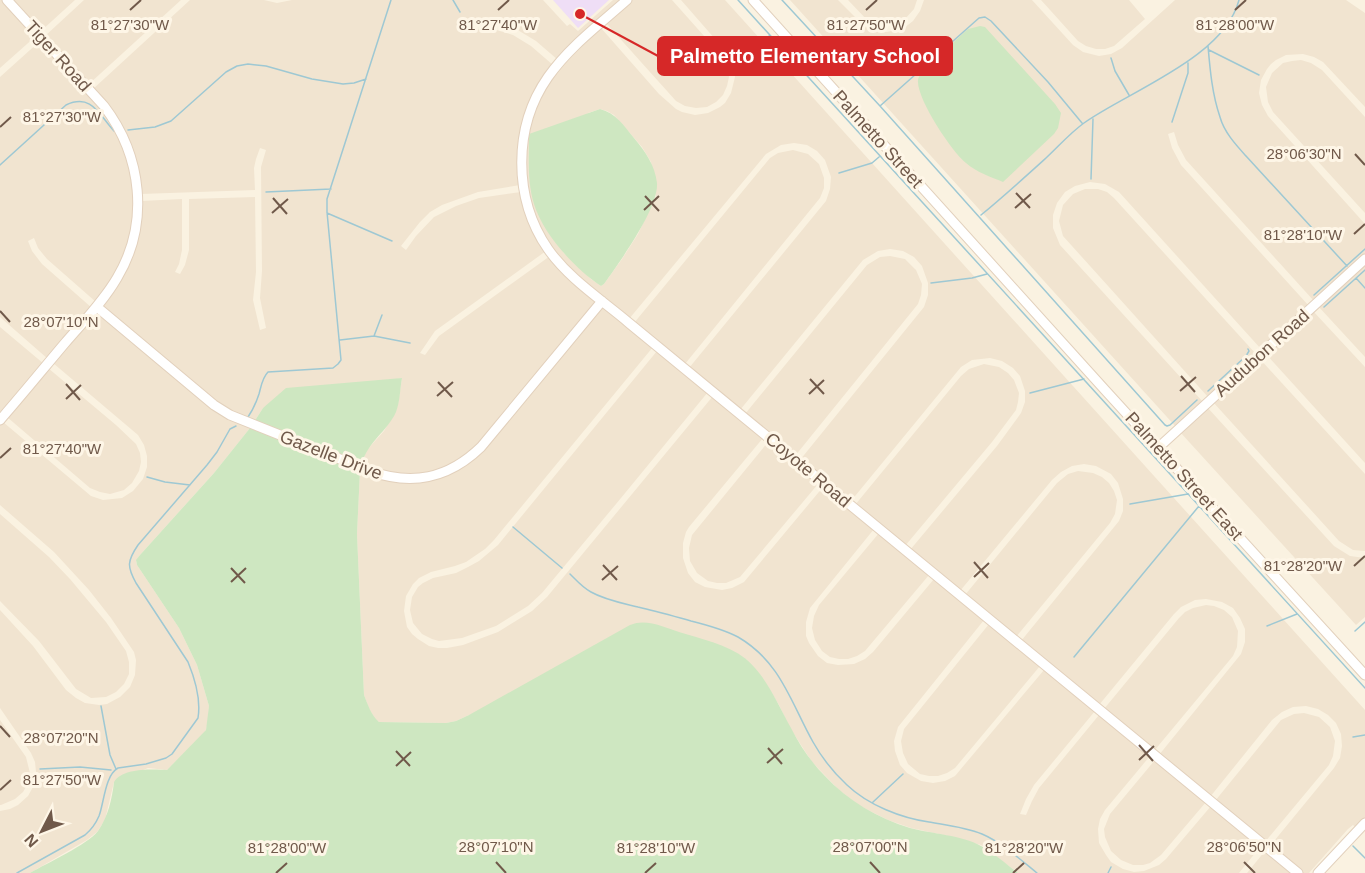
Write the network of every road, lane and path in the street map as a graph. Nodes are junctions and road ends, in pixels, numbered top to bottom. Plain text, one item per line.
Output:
1 (7, 0) edge
2 (627, 0) edge
3 (753, 0) edge
4 (1365, 260) edge
5 (1003, 277) joint
6 (602, 301) junction
7 (97, 307) junction
8 (0, 420) edge
9 (1159, 447) junction
10 (1365, 675) edge
11 (1365, 823) edge
12 (1298, 873) edge
13 (1318, 873) edge

1 - 7 street, Tiger Road
2 - 6 street, Coyote Road
3 - 5 street, Palmetto Street
4 - 9 street, Audubon Road
5 - 9 street, Palmetto Street East
6 - 7 street, Gazelle Drive
6 - 12 street, Coyote Road
7 - 8 street, Tiger Road
9 - 10 street, Palmetto Street East
11 - 13 street

